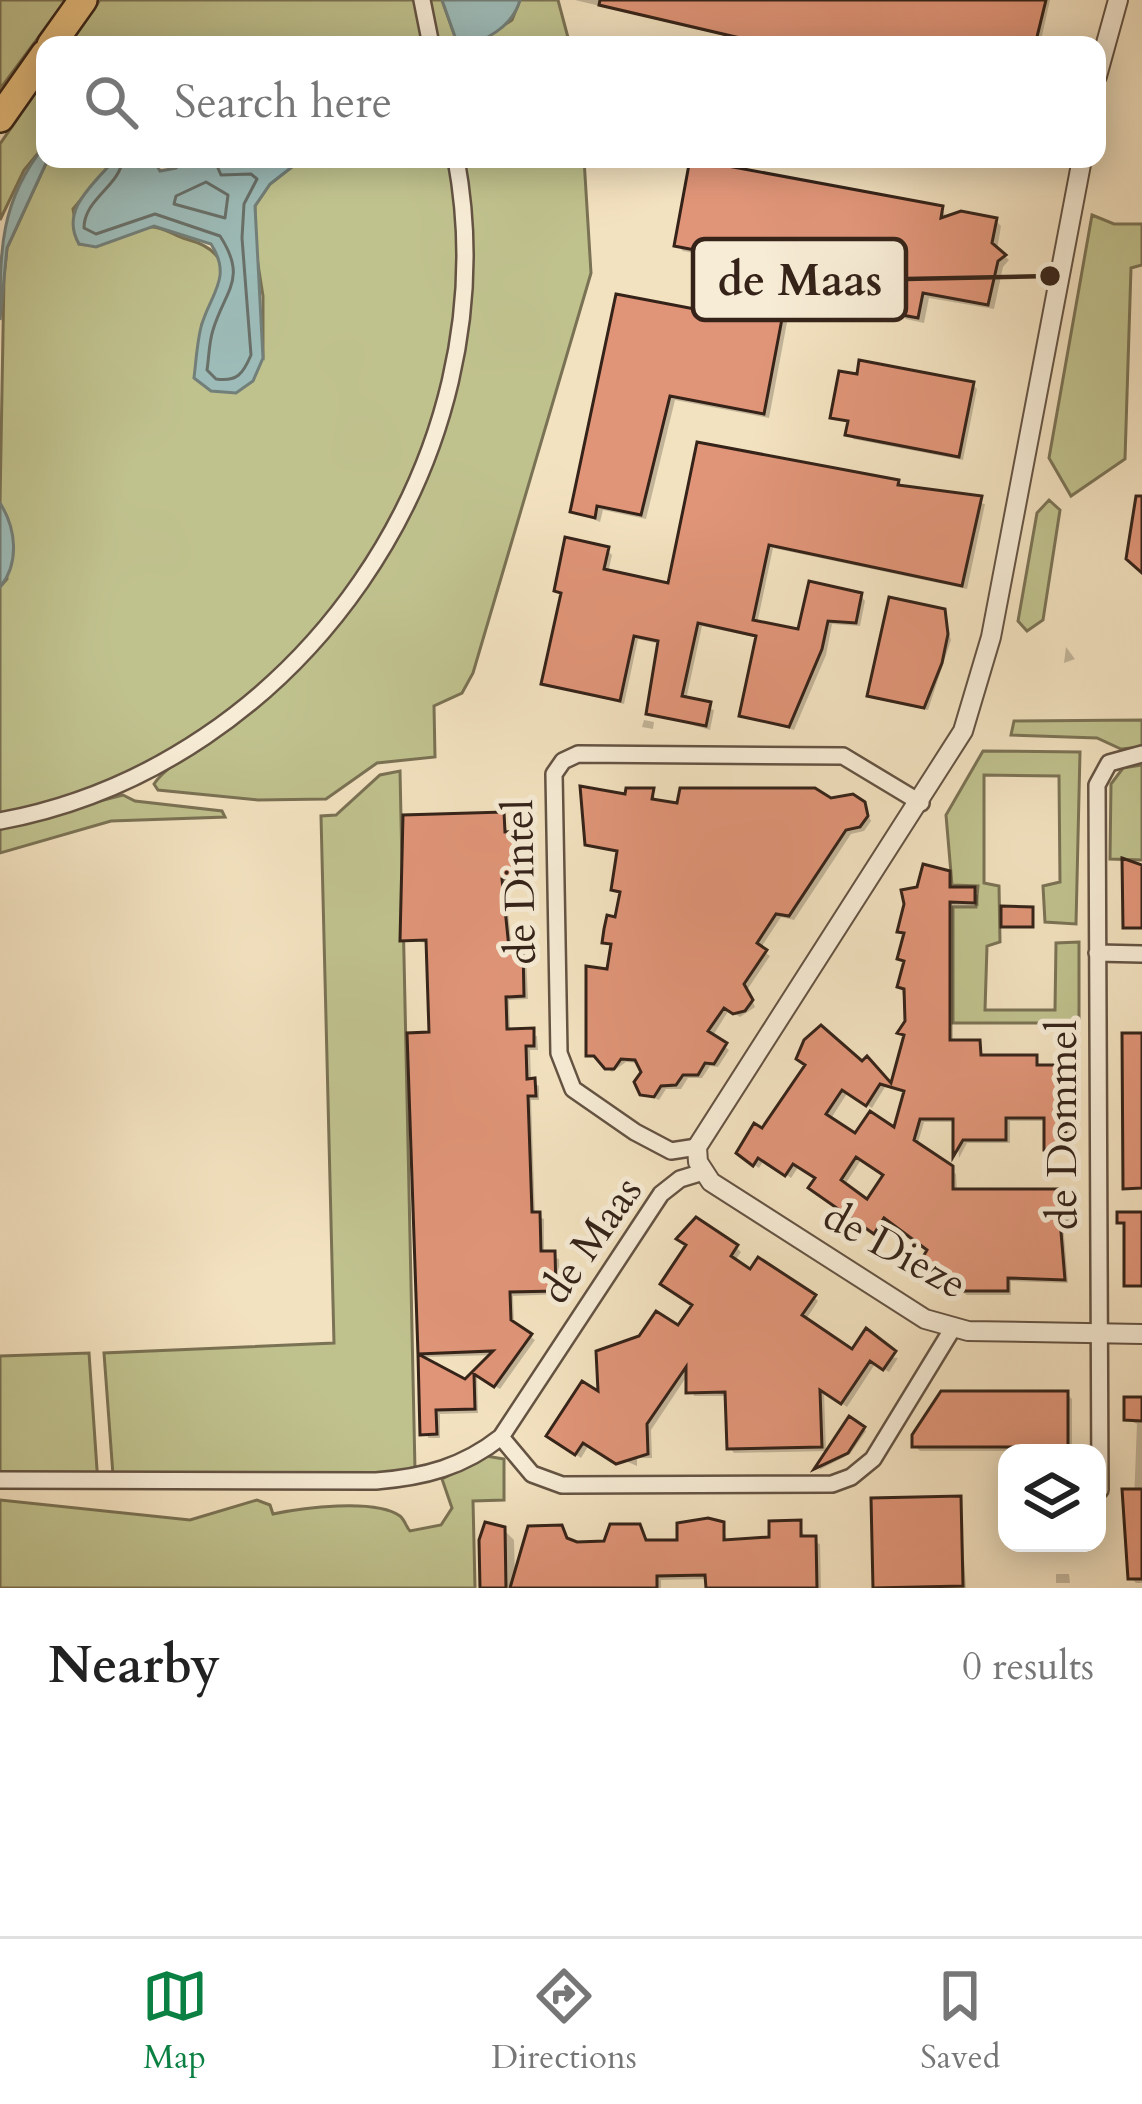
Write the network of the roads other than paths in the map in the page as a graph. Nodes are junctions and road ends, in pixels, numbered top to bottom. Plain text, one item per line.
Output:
1 (83, 0) edge
2 (422, 0) edge
3 (1118, 0) edge
4 (57, 36) edge
5 (429, 36) edge
6 (1106, 43) edge
7 (36, 67) edge
8 (0, 118) edge
9 (457, 168) edge
10 (1080, 168) edge
11 (1142, 754) edge
12 (921, 802) junction
13 (0, 821) edge
14 (1097, 953) junction
15 (1142, 954) edge
16 (698, 1148) junction
17 (703, 1172) junction
18 (952, 1328) junction
19 (1142, 1334) edge
20 (1099, 1336) junction
21 (501, 1437) junction
22 (1100, 1444) edge
23 (0, 1480) edge

1 - 4 highway
2 - 5 street
3 - 6 street
7 - 8 highway
9 - 13 street
10 - 12 street
11 - 14 street, de Dommel
12 - 16 street
12 - 16 street, de Dintel
14 - 15 street
14 - 20 street, de Dommel
16 - 17 street, de Maas
17 - 18 street, de Dieze
17 - 21 street, de Maas
18 - 20 street, de Dieze
18 - 21 street
19 - 20 street, de Dieze
20 - 22 street, de Dommel
21 - 23 street, de Maas

